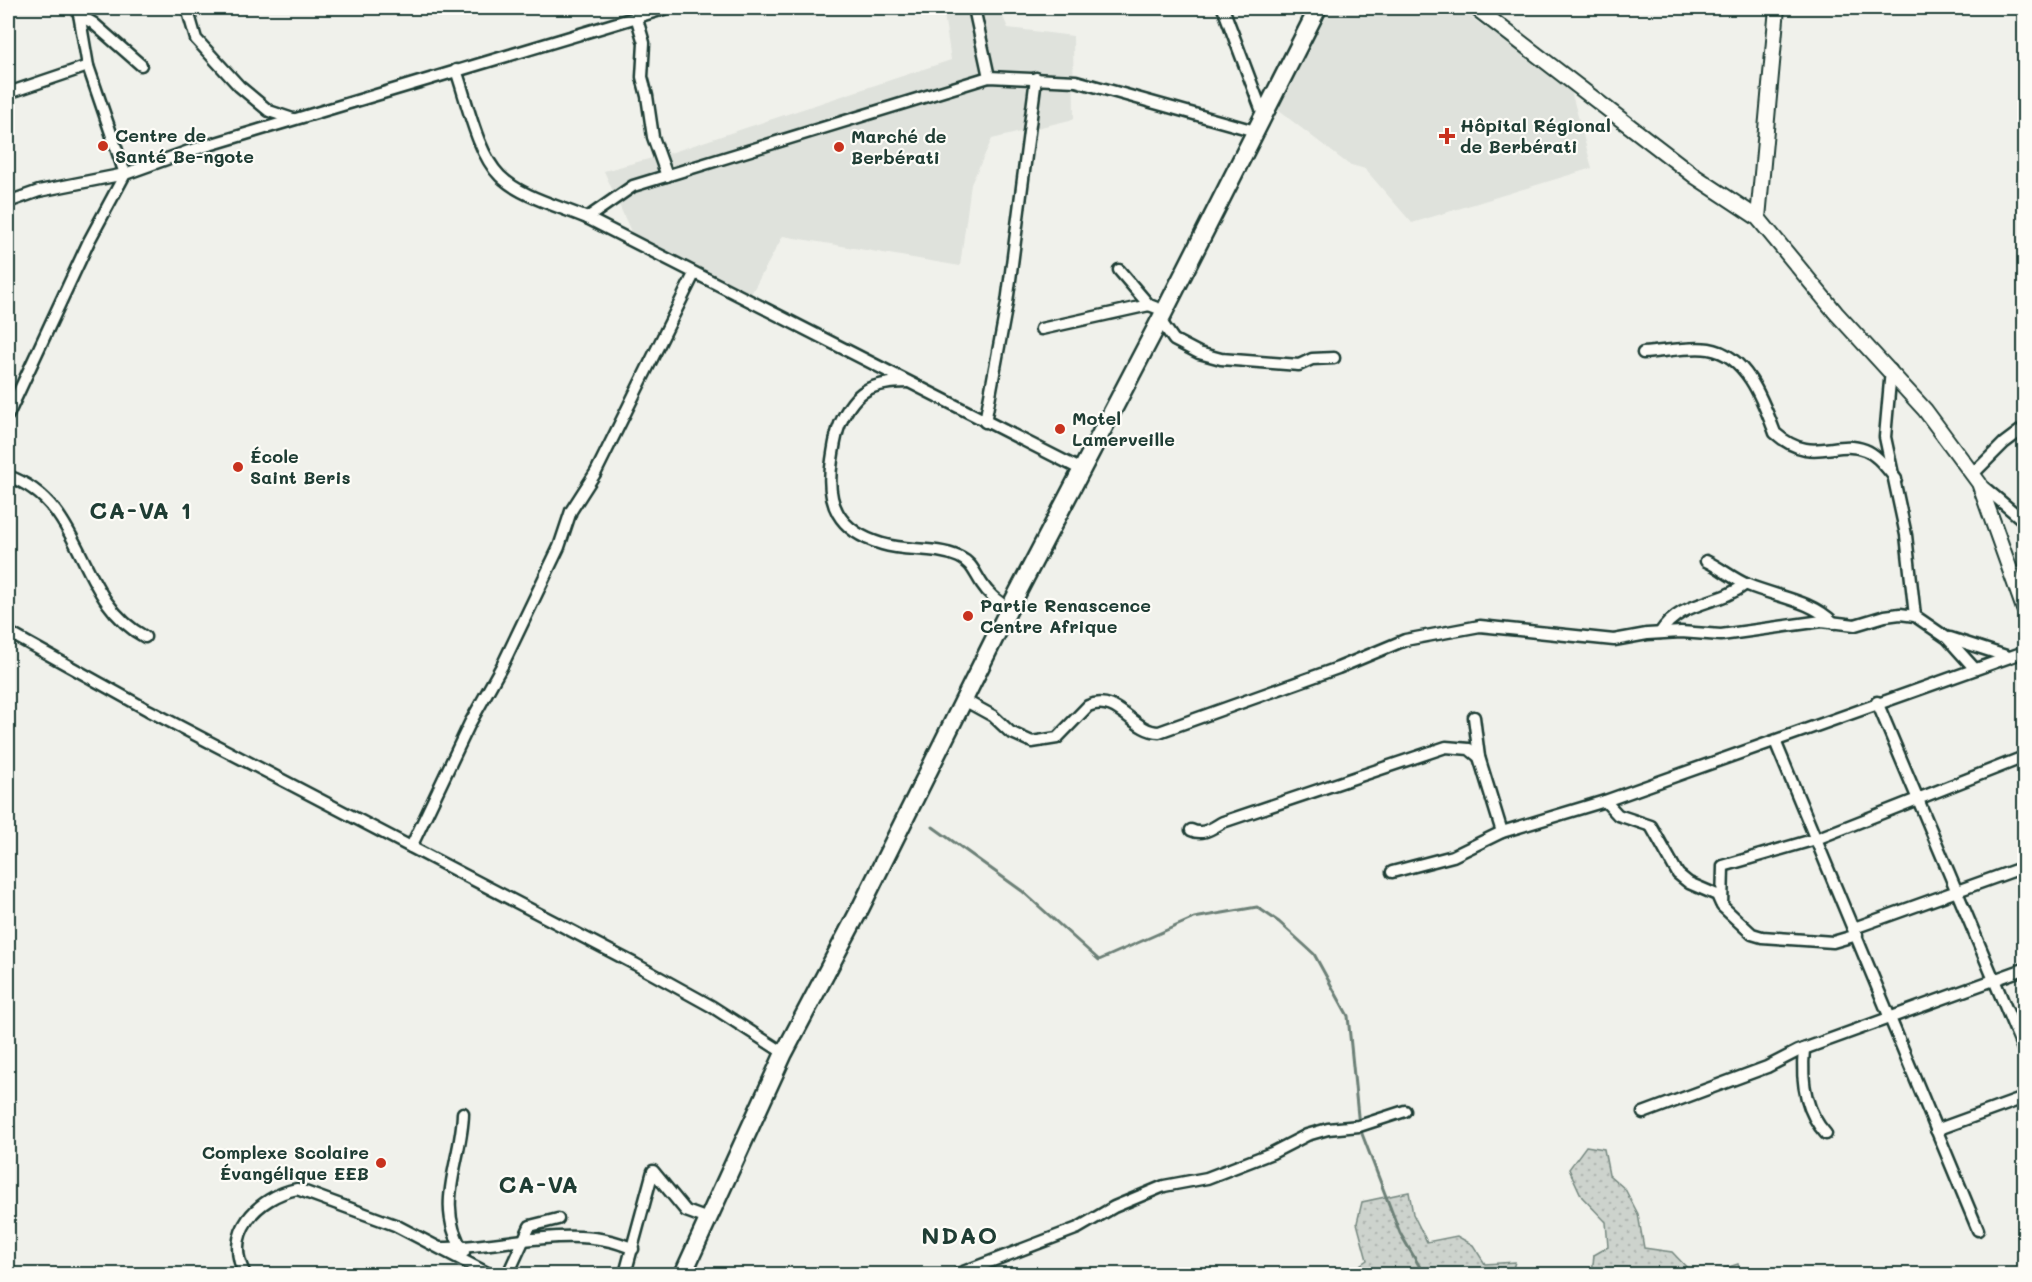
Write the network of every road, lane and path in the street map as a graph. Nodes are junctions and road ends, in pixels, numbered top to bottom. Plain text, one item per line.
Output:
1 (188, 8) edge
2 (667, 8) edge
3 (974, 8) edge
4 (1223, 8) edge
5 (1318, 8) edge
6 (1476, 8) edge
7 (1777, 8) edge
8 (78, 11) edge
9 (636, 16) junction
10 (141, 65) dead end
11 (88, 66) junction
12 (456, 70) junction
13 (988, 77) junction
14 (1036, 78) junction
15 (8, 93) edge
16 (1263, 114) junction
17 (293, 119) junction
18 (1255, 131) junction
19 (125, 174) junction
20 (667, 176) junction
21 (8, 202) edge
22 (586, 218) junction
23 (1758, 218) junction
24 (1119, 270) dead end
25 (694, 274) junction
26 (1158, 312) junction
27 (1041, 330) dead end
28 (1643, 353) dead end
29 (1334, 358) dead end
30 (1891, 370) junction
31 (911, 382) junction
32 (8, 415) edge
33 (985, 422) junction
34 (2025, 428) edge
35 (1080, 469) junction
36 (8, 476) edge
37 (1896, 479) junction
38 (1976, 479) junction
39 (2025, 521) edge
40 (1706, 561) dead end
41 (1746, 584) junction
42 (1009, 609) junction
43 (2025, 609) edge
44 (1915, 616) junction
45 (1834, 623) junction
46 (8, 632) edge
47 (1660, 633) junction
48 (145, 637) dead end
49 (1947, 638) junction
50 (2025, 652) edge
51 (2010, 657) junction
52 (1975, 669) junction
53 (964, 700) junction
54 (1877, 702) junction
55 (1474, 717) dead end
56 (1775, 741) junction
57 (1479, 757) junction
58 (2025, 757) edge
59 (1918, 798) junction
60 (1605, 801) junction
61 (1191, 830) dead end
62 (1502, 832) junction
63 (1816, 839) junction
64 (411, 847) junction
65 (2025, 867) edge
66 (1392, 872) dead end
67 (1957, 890) junction
68 (1722, 906) junction
69 (1856, 932) junction
70 (2025, 969) edge
71 (1995, 979) junction
72 (1890, 1019) junction
73 (1804, 1049) junction
74 (2025, 1051) edge
75 (784, 1053) junction
76 (2025, 1098) edge
77 (1405, 1111) dead end
78 (464, 1113) dead end
79 (1644, 1113) dead end
80 (1936, 1130) junction
81 (1826, 1134) dead end
82 (558, 1219) dead end
83 (708, 1219) junction
84 (1978, 1230) dead end
85 (522, 1241) junction
86 (438, 1248) junction
87 (461, 1248) junction
88 (633, 1249) junction
89 (474, 1267) junction
90 (245, 1275) edge
91 (489, 1275) edge
92 (508, 1275) edge
93 (625, 1275) edge
94 (682, 1275) edge
95 (958, 1275) edge

1 - 17 street
2 - 9 street
3 - 13 street
4 - 16 street
5 - 16 main road
6 - 23 street
7 - 23 street
8 - 10 street
8 - 11 street
9 - 12 street
9 - 20 street
11 - 15 street
11 - 19 street
12 - 17 street
12 - 22 street
13 - 14 street
13 - 20 street
14 - 18 street
14 - 33 street
16 - 18 main road
17 - 19 street
18 - 26 main road
19 - 21 street
19 - 32 street
20 - 22 street
22 - 25 street
23 - 30 street
24 - 26 street
25 - 31 street
25 - 64 street
26 - 27 street
26 - 29 street
26 - 35 main road
28 - 37 street
30 - 37 street
30 - 38 street
31 - 33 street
31 - 42 street
33 - 35 street
34 - 38 street
35 - 42 main road
36 - 48 street
37 - 44 street
38 - 39 street
38 - 43 street
40 - 41 street
41 - 45 street
41 - 47 street
42 - 53 main road
44 - 45 street
44 - 49 street
45 - 47 street
46 - 64 street
47 - 53 street
49 - 51 street
49 - 52 street
50 - 51 street
51 - 52 street
52 - 54 street
53 - 75 main road
54 - 56 street
54 - 59 street
55 - 57 street
56 - 60 street
56 - 63 street
57 - 61 street
57 - 62 street
58 - 59 street
59 - 63 street
59 - 67 street
60 - 62 street
60 - 68 street
62 - 66 street
63 - 68 street
63 - 69 street
64 - 75 street
65 - 67 street
67 - 69 street
67 - 71 street
68 - 69 street
69 - 72 street
70 - 71 street
71 - 72 street
71 - 74 street
72 - 73 street
72 - 80 street
73 - 79 street
73 - 81 street
75 - 83 main road
76 - 80 street
77 - 95 street
78 - 87 street
80 - 84 street
82 - 85 street
83 - 88 street
83 - 94 main road
85 - 87 street
85 - 88 street
85 - 92 street
86 - 87 street
86 - 89 street
86 - 90 street
87 - 89 street
88 - 93 street
89 - 91 street

